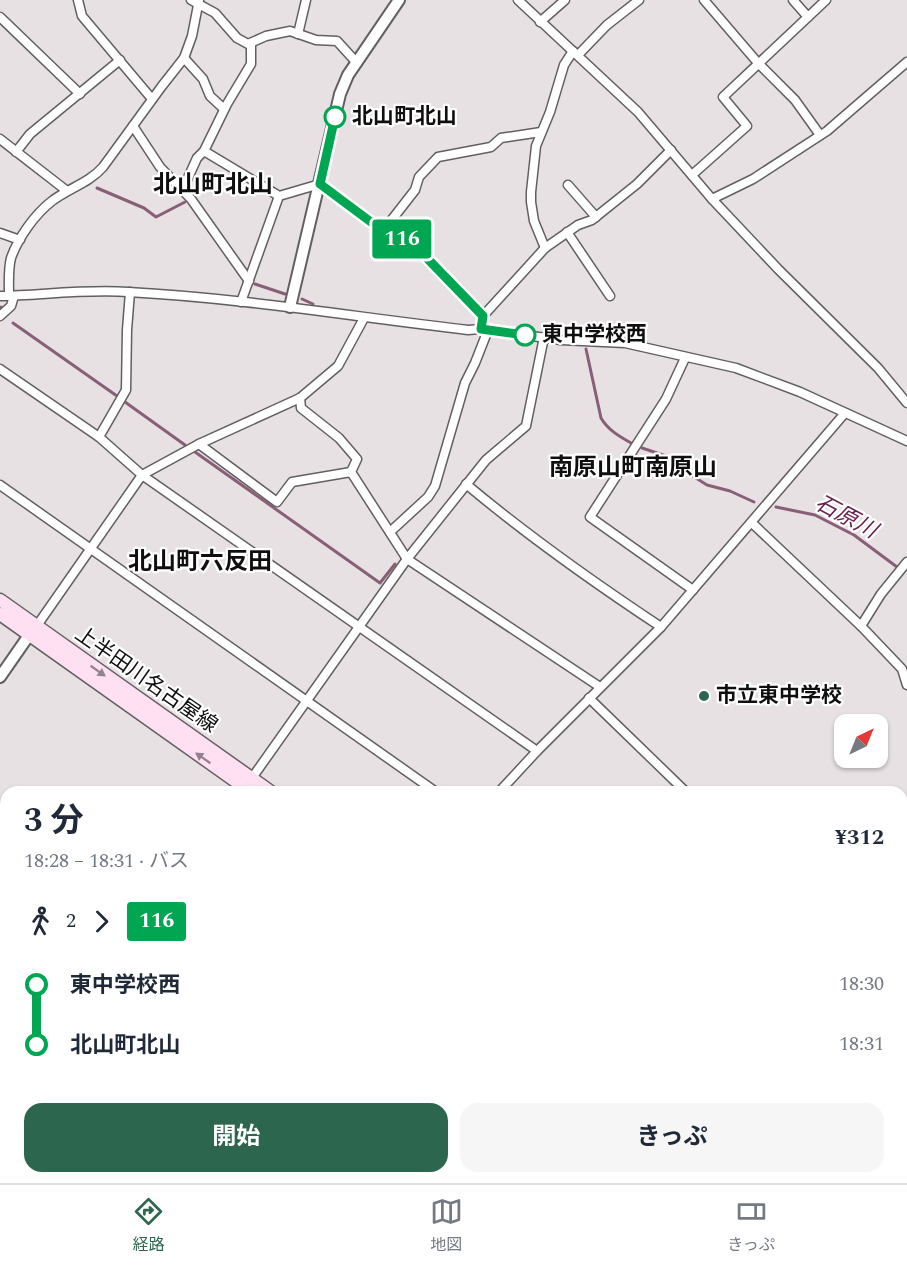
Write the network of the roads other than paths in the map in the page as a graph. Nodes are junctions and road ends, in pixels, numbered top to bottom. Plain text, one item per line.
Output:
1 (78, 0) edge
2 (306, 0) edge
3 (399, 0) edge
4 (518, 0) edge
5 (565, 0) edge
6 (639, 0) edge
7 (705, 0) edge
8 (793, 0) edge
9 (826, 0) edge
10 (196, 1) edge
11 (0, 17) edge
12 (808, 17) junction
13 (540, 22) junction
14 (298, 34) junction
15 (251, 43) junction
16 (575, 53) junction
17 (184, 58) junction
18 (120, 60) junction
19 (907, 62) edge
20 (357, 63) junction
21 (758, 63) junction
22 (80, 94) junction
23 (152, 99) junction
24 (224, 110) junction
25 (133, 126) junction
26 (542, 132) junction
27 (820, 135) junction
28 (0, 140) edge
29 (671, 150) junction
30 (204, 151) junction
31 (16, 152) junction
32 (692, 174) junction
33 (320, 184) junction
34 (568, 185) dead end
35 (183, 189) junction
36 (67, 192) junction
37 (279, 196) junction
38 (712, 198) junction
39 (596, 217) junction
40 (383, 231) junction
41 (567, 232) junction
42 (0, 233) edge
43 (20, 240) junction
44 (545, 248) junction
45 (249, 281) junction
46 (130, 292) junction
47 (8, 296) edge
48 (610, 296) dead end
49 (241, 302) junction
50 (290, 307) junction
51 (0, 316) edge
52 (483, 316) junction
53 (364, 318) junction
54 (485, 329) junction
55 (544, 337) junction
56 (685, 358) junction
57 (0, 369) edge
58 (300, 398) junction
59 (907, 403) edge
60 (845, 413) junction
61 (99, 437) junction
62 (907, 441) edge
63 (199, 444) junction
64 (351, 472) junction
65 (142, 475) junction
66 (466, 484) junction
67 (0, 485) edge
68 (752, 523) junction
69 (390, 532) junction
70 (90, 549) junction
71 (407, 559) junction
72 (907, 562) edge
73 (693, 590) junction
74 (0, 600) edge
75 (0, 614) edge
76 (861, 626) junction
77 (359, 627) junction
78 (661, 627) junction
79 (33, 631) junction
80 (0, 677) edge
81 (907, 686) edge
82 (600, 687) junction
83 (589, 699) junction
84 (306, 701) junction
85 (537, 751) junction
86 (252, 778) junction
87 (243, 786) edge
88 (263, 786) edge
89 (427, 786) edge
90 (505, 786) edge
91 (680, 786) edge

1 - 18 street
2 - 14 street
3 - 20 street
4 - 13 street
5 - 13 street
6 - 16 street
7 - 21 street
8 - 12 street
9 - 12 street
10 - 15 street
10 - 17 street
11 - 22 street
12 - 21 street
13 - 16 street
14 - 15 street
14 - 20 street
15 - 24 street
16 - 26 street
16 - 29 street
17 - 23 street
17 - 24 street
18 - 22 street
18 - 23 street
19 - 27 street
20 - 33 street
21 - 27 street
21 - 32 street
22 - 31 street
23 - 25 street
24 - 30 street
25 - 35 street
25 - 36 street
26 - 40 street
26 - 44 street
27 - 38 street
28 - 31 street
29 - 32 street
29 - 39 street
30 - 35 street
30 - 37 street
31 - 36 street
32 - 38 street
33 - 37 street
33 - 40 street
33 - 50 street
34 - 39 street
35 - 45 street
36 - 43 street
37 - 45 street
38 - 59 street
39 - 41 street
40 - 52 street
41 - 44 street
41 - 48 street
42 - 43 street
43 - 47 street
44 - 52 street
45 - 49 street
46 - 47 street
46 - 49 street
46 - 61 street
47 - 51 street
49 - 50 street
50 - 53 street
52 - 54 street
53 - 54 street
53 - 58 street
54 - 55 street
54 - 69 street
55 - 56 street
55 - 66 street
56 - 60 street
56 - 73 street
57 - 61 street
58 - 63 street
58 - 64 street
60 - 62 street
60 - 68 street
61 - 65 street
63 - 64 street
63 - 65 street
64 - 69 street
65 - 70 street
65 - 77 street
66 - 71 street
66 - 78 street
67 - 70 street
68 - 73 street
68 - 76 street
69 - 71 street
70 - 79 street
70 - 84 street
71 - 77 street
71 - 82 street
72 - 76 street
73 - 78 street
74 - 79 main road, 上半田川名古屋線
75 - 79 main road, 上半田川名古屋線
76 - 81 street
77 - 84 street
77 - 85 street
78 - 82 street
79 - 80 street
79 -> 86 main road, 上半田川名古屋線
87 -> 79 main road, 上半田川名古屋線
82 - 83 street
83 - 85 street
83 - 91 street
84 - 86 street
84 - 89 street
85 - 90 street
86 - 88 main road, 上半田川名古屋線

